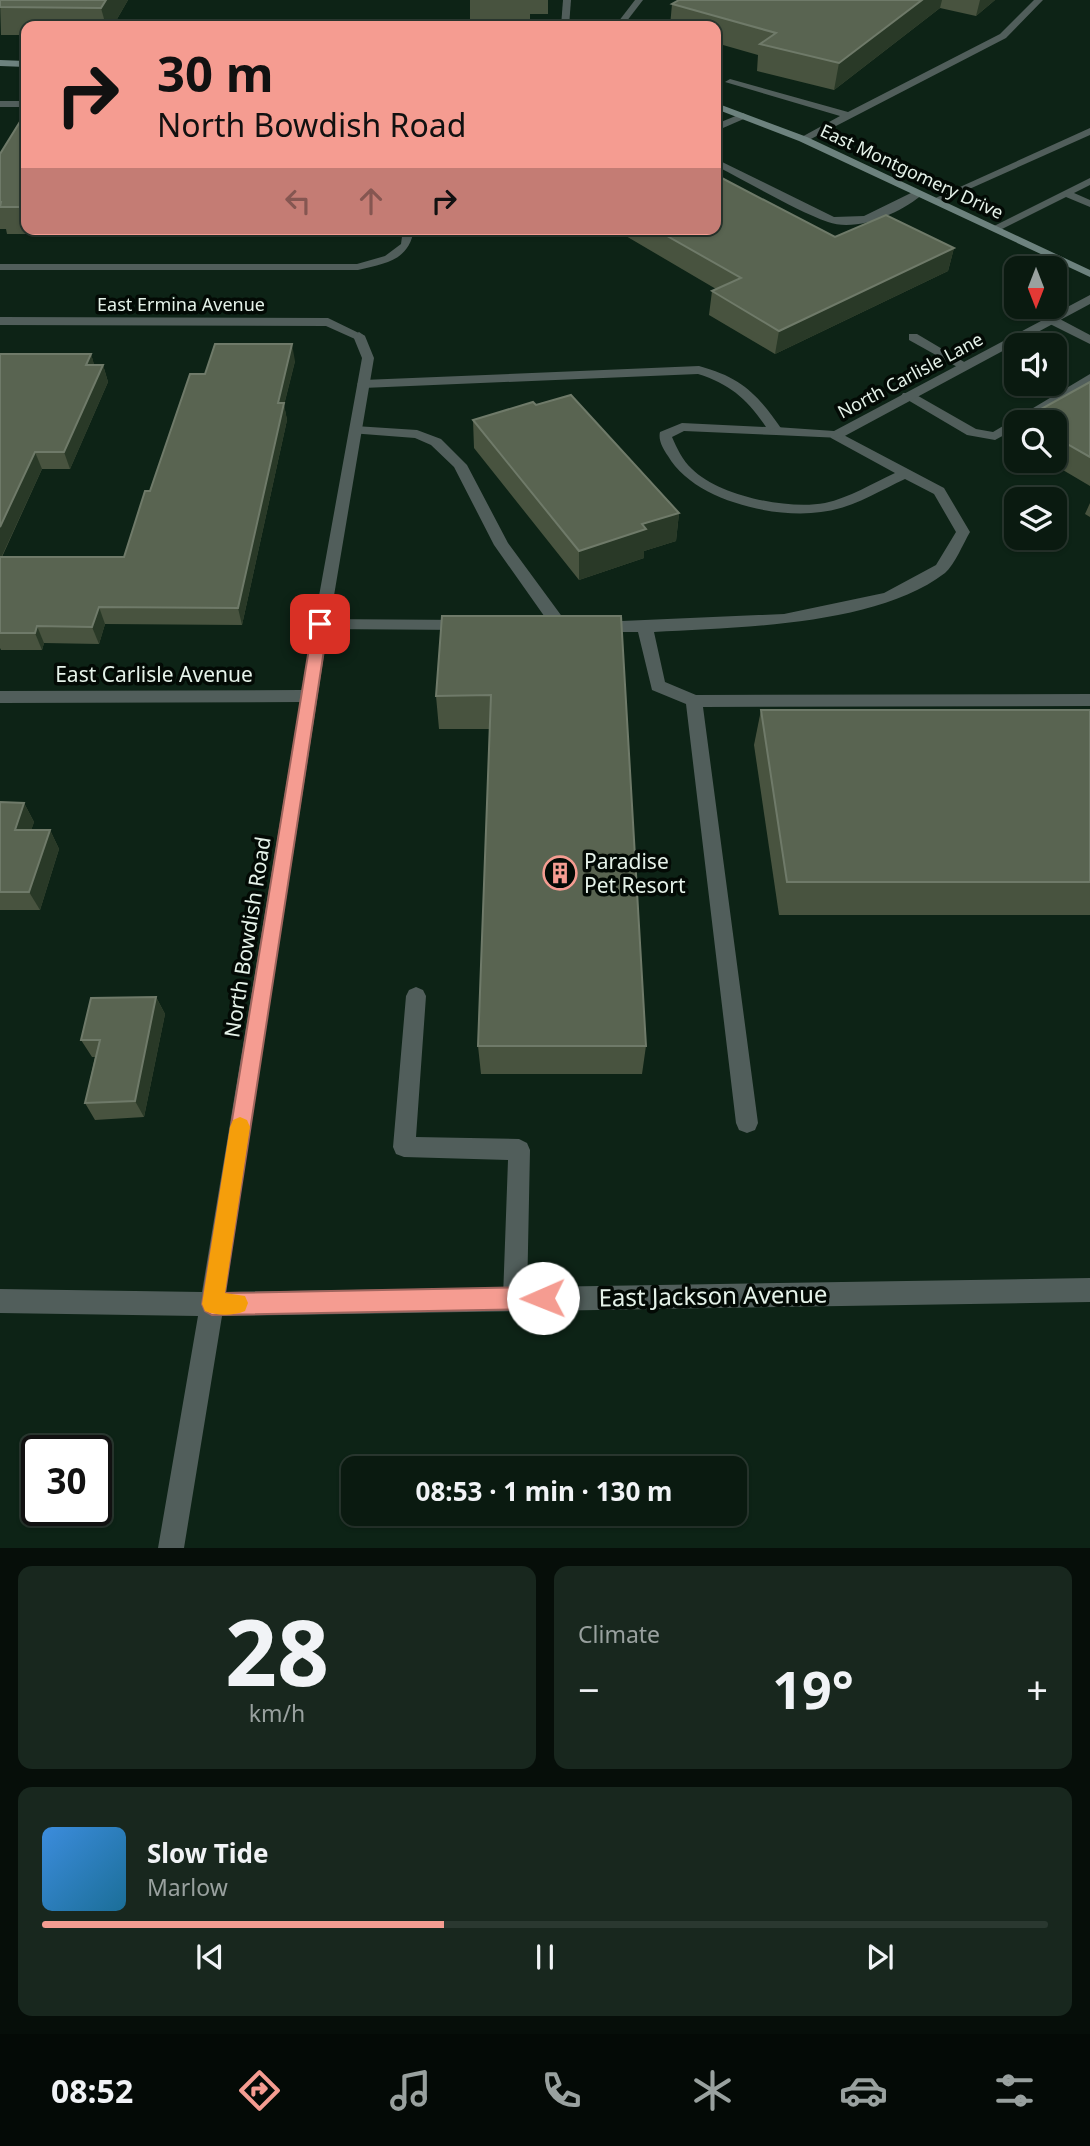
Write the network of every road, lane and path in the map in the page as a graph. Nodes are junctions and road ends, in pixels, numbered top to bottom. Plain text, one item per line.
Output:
1 (567, 0) edge
2 (639, 0) edge
3 (1039, 0) edge
4 (565, 21) edge
5 (623, 21) edge
6 (0, 63) edge
7 (21, 64) edge
8 (730, 82) dead end
9 (0, 104) edge
10 (21, 104) edge
11 (721, 108) edge
12 (848, 115) junction
13 (743, 116) junction
14 (721, 126) edge
15 (1090, 131) edge
16 (803, 139) junction
17 (721, 164) edge
18 (1090, 181) edge
19 (919, 193) junction
20 (1066, 193) junction
21 (934, 201) junction
22 (1090, 204) edge
23 (994, 229) junction
24 (408, 235) edge
25 (0, 267) edge
26 (1090, 274) edge
27 (1090, 299) edge
28 (1052, 320) junction
29 (0, 321) edge
30 (359, 336) joint
31 (913, 337) dead end
32 (1090, 340) edge
33 (965, 366) junction
34 (1090, 378) edge
35 (363, 383) junction
36 (908, 396) junction
37 (1037, 410) edge
38 (355, 430) junction
39 (1004, 430) edge
40 (776, 431) junction
41 (836, 435) junction
42 (906, 473) junction
43 (320, 624) junction
44 (480, 625) edge
45 (533, 626) edge
46 (572, 626) junction
47 (645, 627) junction
48 (307, 696) junction
49 (0, 697) edge
50 (1090, 700) edge
51 (694, 701) junction
52 (416, 996) dead end
53 (747, 1123) dead end
54 (1090, 1290) edge
55 (515, 1298) junction
56 (0, 1301) edge
57 (212, 1304) junction
58 (171, 1548) edge

1 - 4 street
2 - 5 street
3 - 12 street
6 - 7 main road
8 - 12 street
9 - 10 street
11 - 13 main road, East Montgomery Drive
12 - 16 street
13 - 14 street
13 - 16 main road, East Montgomery Drive
15 - 21 street
16 - 19 main road, East Montgomery Drive
17 - 19 street
18 - 20 street
19 - 21 main road, East Montgomery Drive
20 - 22 street
20 - 23 street
21 - 23 main road, East Montgomery Drive
23 - 26 main road, East Montgomery Drive
24 - 25 street
27 - 28 street, North Carlisle Lane
28 - 32 street
28 - 33 street, North Carlisle Lane
29 - 30 street, East Ermina Avenue
30 - 35 street, North Bowdish Road
31 - 33 street
33 - 36 street, North Carlisle Lane
34 - 37 street
35 - 38 street, North Bowdish Road
35 - 40 street
36 - 39 street
36 - 41 street, North Carlisle Lane
38 - 43 street, North Bowdish Road
38 - 46 street
40 - 41 street, North Carlisle Lane
40 - 42 street, North Carlisle Lane
41 - 42 street
42 - 47 street
43 - 44 street
43 - 48 street, North Bowdish Road
45 - 46 street
46 - 47 street
47 - 51 street
48 - 49 street, East Carlisle Avenue
48 - 57 street, North Bowdish Road
50 - 51 street
51 - 53 street
52 - 55 street
54 - 55 street, East Jackson Avenue
55 - 57 street, East Jackson Avenue
56 - 57 street, East Jackson Avenue
57 - 58 street, North Bowdish Road

